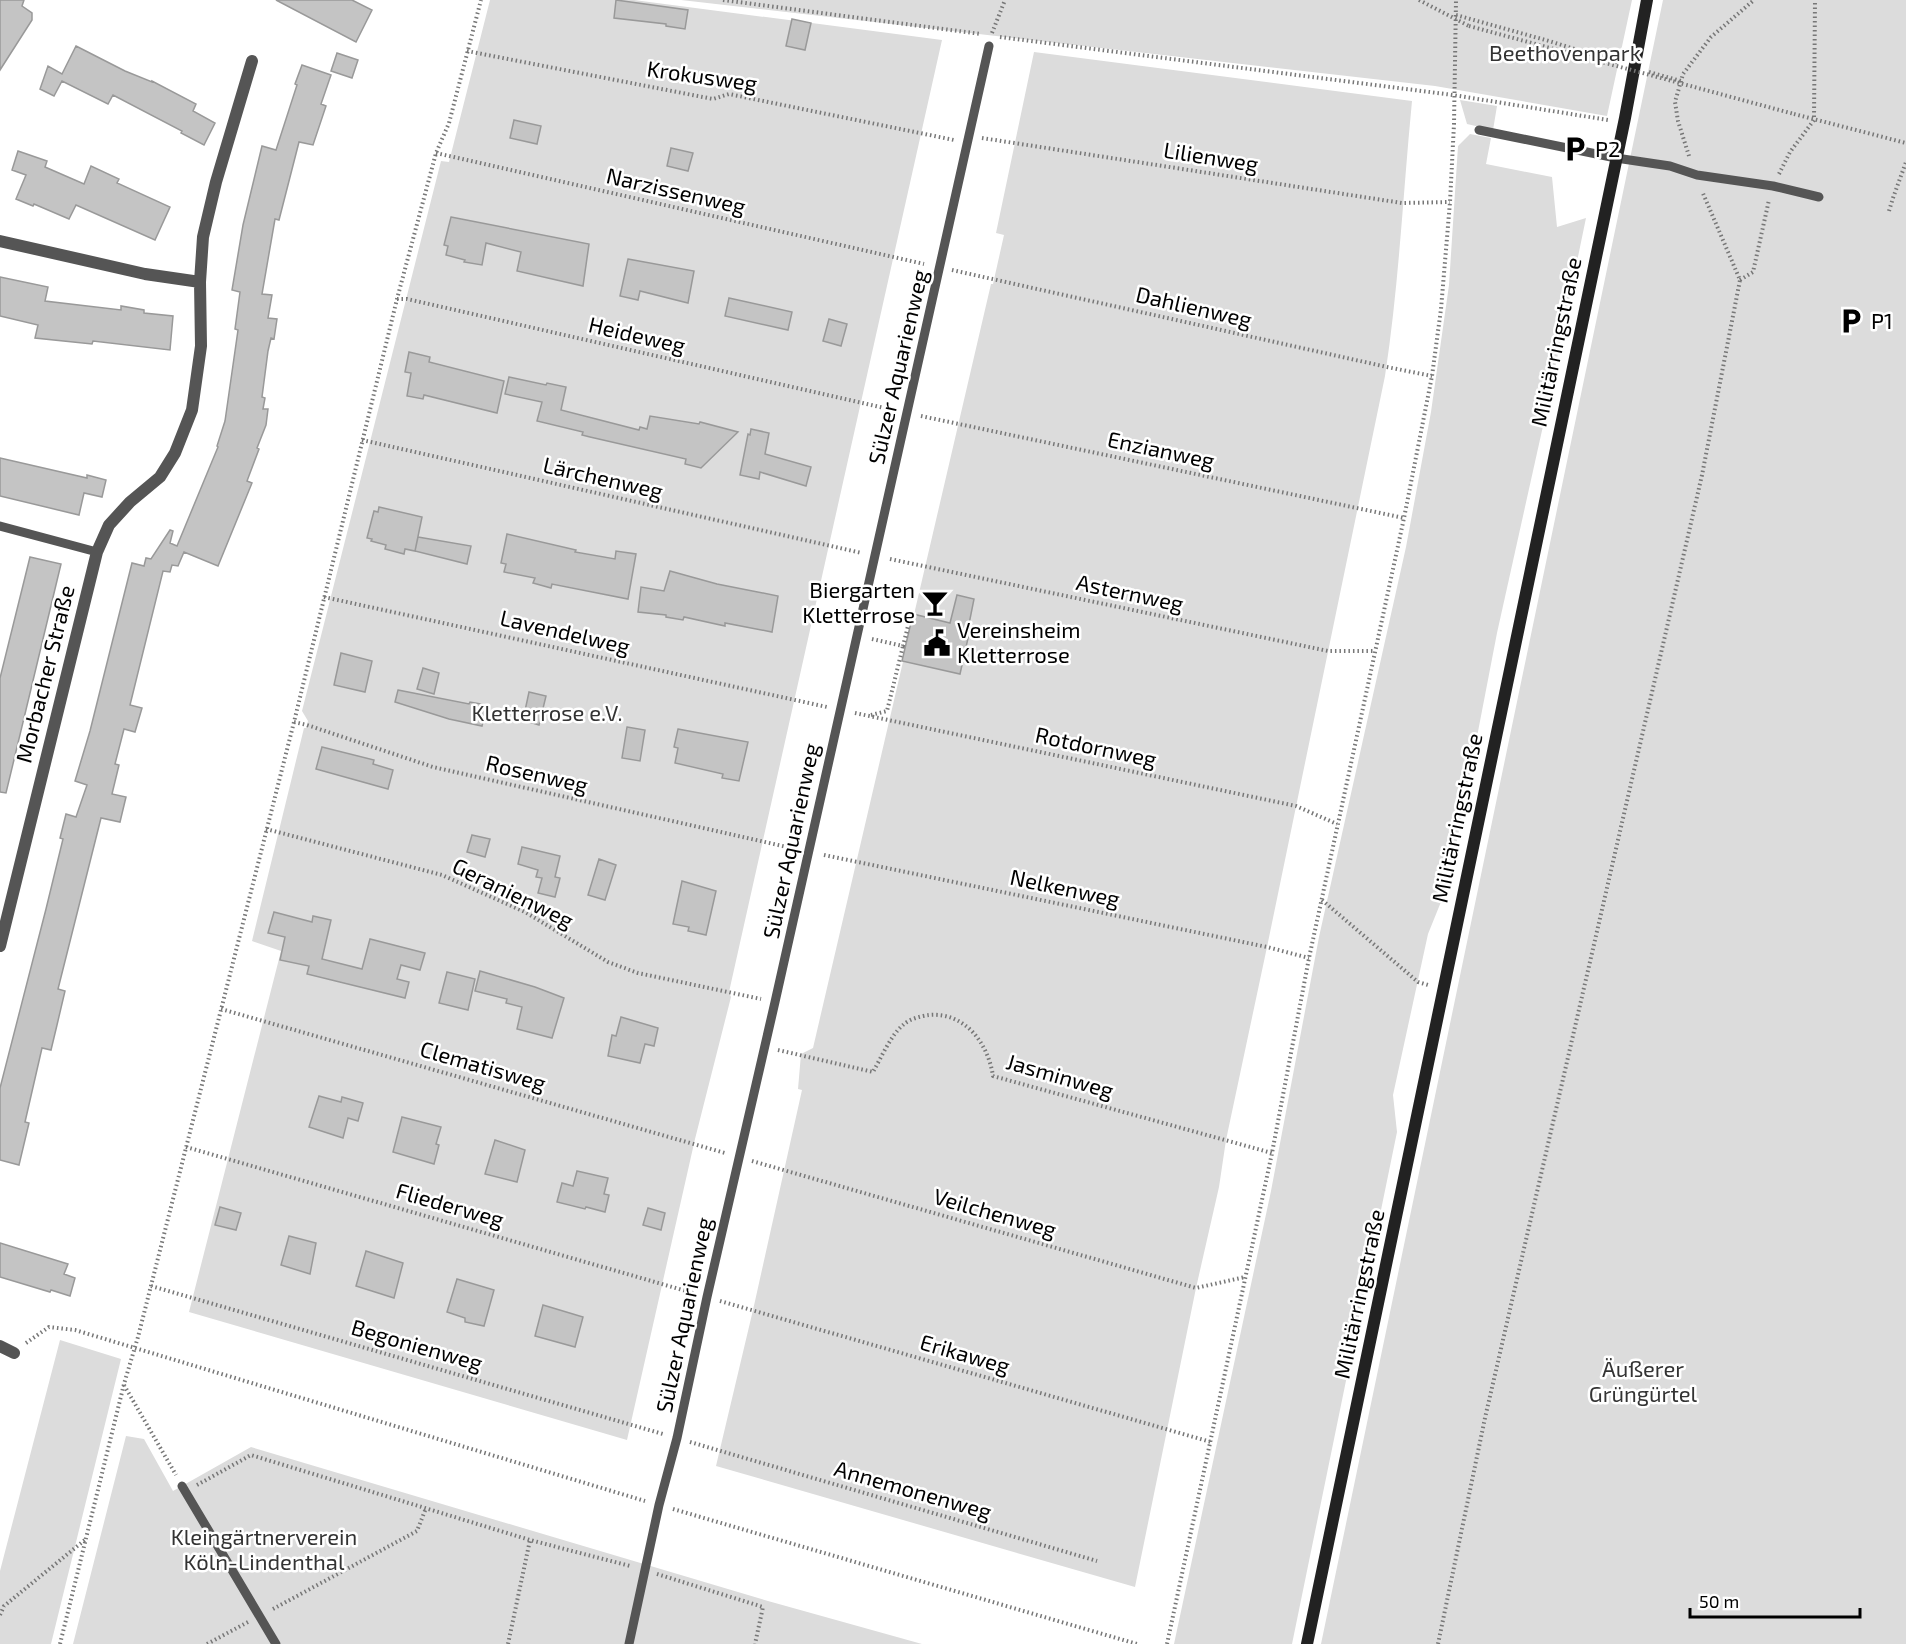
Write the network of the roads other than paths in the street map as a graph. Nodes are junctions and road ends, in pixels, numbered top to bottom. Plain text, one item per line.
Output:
1 (1647, 0) edge
2 (989, 46) dead end
3 (252, 62) dead end
4 (1479, 130) dead end
5 (1616, 158) junction
6 (1819, 197) dead end
7 (0, 241) edge
8 (200, 282) junction
9 (0, 526) edge
10 (97, 552) junction
11 (0, 946) edge
12 (0, 1346) edge
13 (14, 1353) road end
14 (182, 1486) road end
15 (276, 1644) edge
16 (629, 1644) edge
17 (1307, 1644) edge

1 - 5 main road, Militärringstraße
2 - 16 lane, Sülzer Aquarienweg
3 - 8 street, Morbacher Straße
4 - 5 lane
5 - 6 lane
5 - 17 main road, Militärringstraße
7 - 8 street
8 - 10 street, Morbacher Straße
9 - 10 lane
10 - 11 street, Morbacher Straße
12 - 13 street
14 - 15 lane

